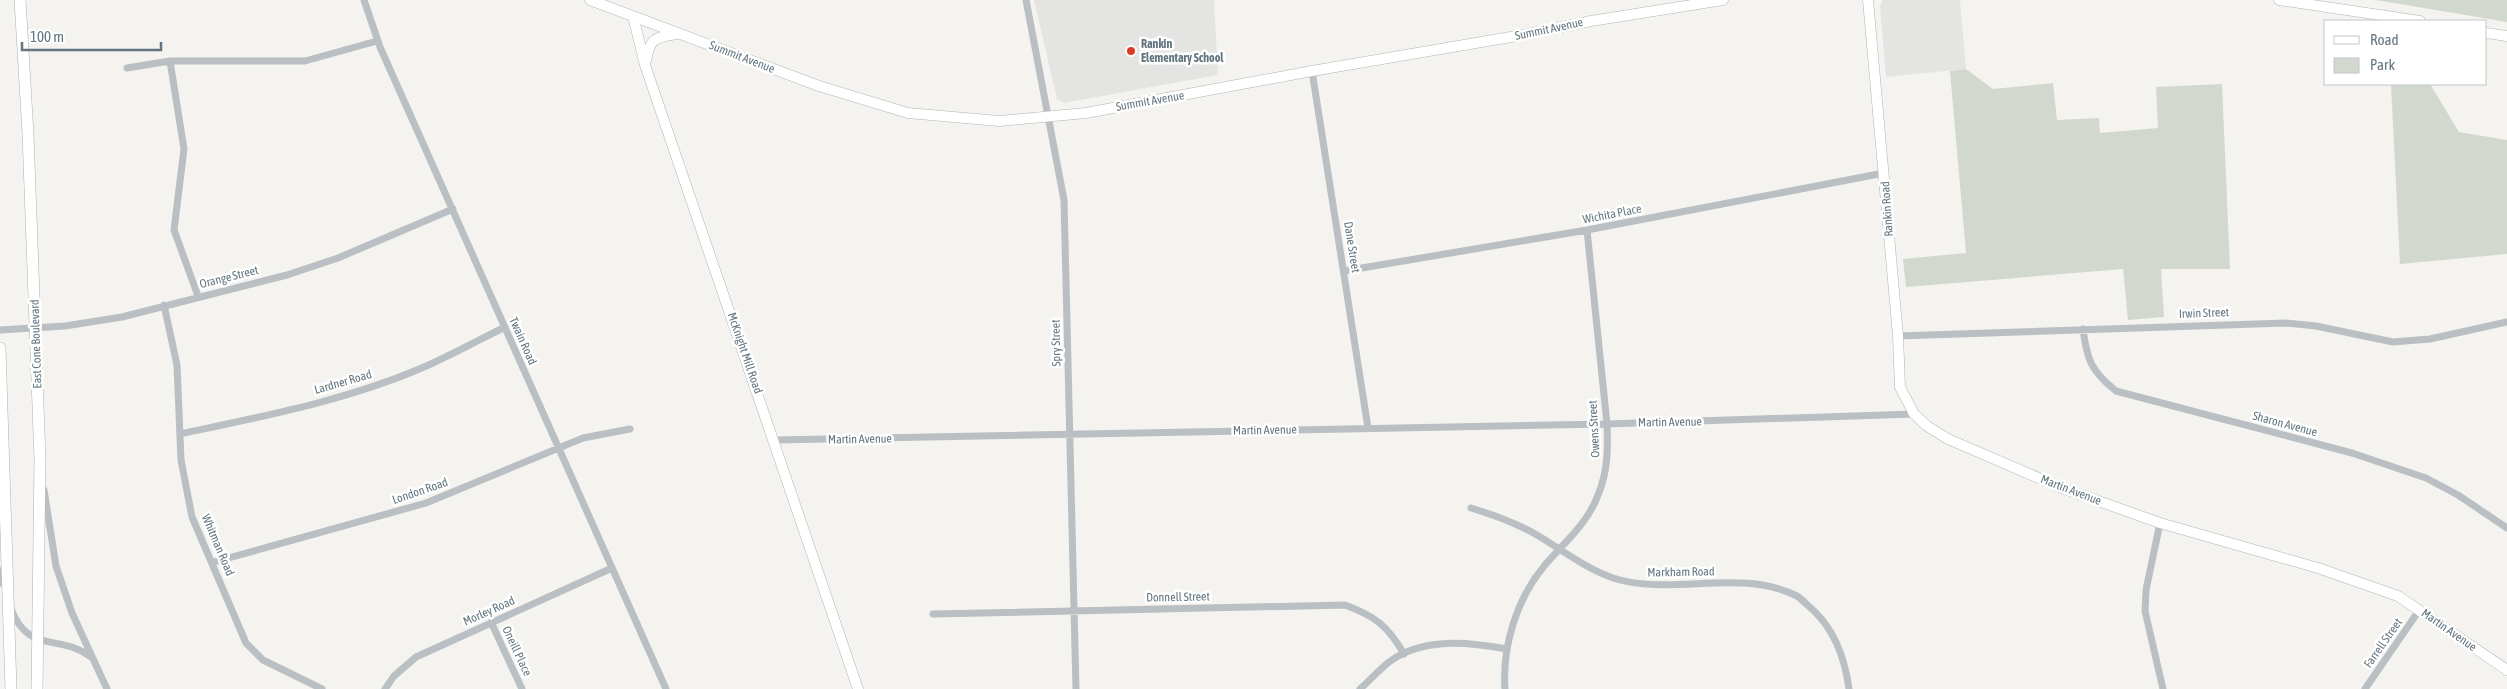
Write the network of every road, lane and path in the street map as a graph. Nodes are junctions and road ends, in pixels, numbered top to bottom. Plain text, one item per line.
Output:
1 (20, 0) edge
2 (364, 0) edge
3 (590, 0) edge
4 (1026, 0) edge
5 (1723, 0) edge
6 (1868, 0) edge
7 (2279, 0) edge
8 (633, 16) junction
9 (2413, 20) edge
10 (679, 33) junction
11 (2487, 33) edge
12 (2507, 36) edge
13 (378, 41) junction
14 (170, 61) junction
15 (645, 65) junction
16 (127, 68) dead end
17 (1312, 71) junction
18 (1050, 118) junction
19 (1884, 173) junction
20 (453, 209) junction
21 (1587, 230) junction
22 (1344, 271) junction
23 (198, 296) junction
24 (164, 304) junction
25 (2507, 322) edge
26 (505, 327) junction
27 (36, 329) junction
28 (2083, 329) junction
29 (0, 330) edge
30 (1898, 336) junction
31 (0, 348) edge
32 (1914, 414) junction
33 (1607, 424) junction
34 (1368, 428) junction
35 (630, 429) dead end
36 (180, 434) junction
37 (1070, 434) junction
38 (775, 440) junction
39 (559, 447) junction
40 (40, 460) junction
41 (1470, 508) dead end
42 (2160, 524) junction
43 (2507, 528) edge
44 (1559, 550) junction
45 (7, 557) junction
46 (214, 562) junction
47 (612, 568) junction
48 (0, 584) edge
49 (8, 598) junction
50 (2420, 609) junction
51 (1074, 610) junction
52 (933, 614) dead end
53 (491, 622) junction
54 (38, 640) junction
55 (1507, 649) junction
56 (1404, 654) junction
57 (93, 659) junction
58 (2507, 670) edge
59 (12, 689) edge
60 (37, 689) edge
61 (107, 689) edge
62 (322, 689) edge
63 (385, 689) edge
64 (522, 689) edge
65 (666, 689) edge
66 (858, 689) edge
67 (1076, 689) edge
68 (1360, 689) edge
69 (1504, 689) edge
70 (1849, 689) edge
71 (2163, 689) edge
72 (2365, 689) edge

1 - 27 main road, East Cone Boulevard
2 - 13 street, Twain Road
3 - 8 street, Summit Avenue
4 - 18 street, Spry Street
5 - 17 street, Summit Avenue
6 - 19 street, Rankin Road
7 - 9 street
8 - 10 street, Summit Avenue
8 - 15 street, McKnight Mill Road
10 - 15 street
10 - 18 street, Summit Avenue
11 - 12 street
13 - 14 street
13 - 20 street, Twain Road
14 - 16 street
14 - 23 street
15 - 38 street, McKnight Mill Road
17 - 18 street, Summit Avenue
17 - 22 street, Dane Street
18 - 37 street, Spry Street
19 - 21 street, Wichita Place
19 - 30 street, Rankin Road
20 - 23 street, Orange Street
20 - 26 street, Twain Road
21 - 22 street, Wichita Place
21 - 33 street, Owens Street
22 - 34 street, Dane Street
23 - 24 street, Orange Street
24 - 27 street, Orange Street
24 - 36 street, Whitman Road
25 - 28 street, Irwin Street
26 - 36 street, Lardner Road
26 - 39 street, Twain Road
27 - 29 street, Orange Street
27 - 40 main road, East Cone Boulevard
28 - 30 street, Irwin Street
28 - 43 street, Sharon Avenue
30 - 32 street, Rankin Road
31 - 45 main road
32 - 33 street, Martin Avenue
32 - 42 street, Martin Avenue
33 - 34 street, Martin Avenue
33 - 44 street, Owens Street
34 - 37 street, Martin Avenue
35 - 39 street, London Road
36 - 46 street, Whitman Road
37 - 38 street, Martin Avenue
37 - 51 street, Spry Street
38 - 66 street, McKnight Mill Road
39 - 46 street, London Road
39 - 47 street, Twain Road
40 - 54 main road, East Cone Boulevard
40 - 57 street
41 - 44 street, Markham Road
42 - 50 street, Martin Avenue
42 - 71 street
44 - 55 street, Owens Street
44 - 70 street, Markham Road
45 - 48 street
45 - 49 main road
46 - 62 street, Whitman Road
47 - 53 street, Morley Road
47 - 65 street, Twain Road
49 - 54 street
49 - 59 main road
50 - 58 street, Martin Avenue
50 - 72 street, Farrell Street
51 - 52 street, Donnell Street
51 - 56 street, Donnell Street
51 - 67 street, Spry Street
53 - 63 street, Morley Road
53 - 64 street, Oneill Place
54 - 57 street
54 - 60 main road, East Cone Boulevard
55 - 56 street
55 - 69 street, Owens Street
56 - 68 street
57 - 61 street

